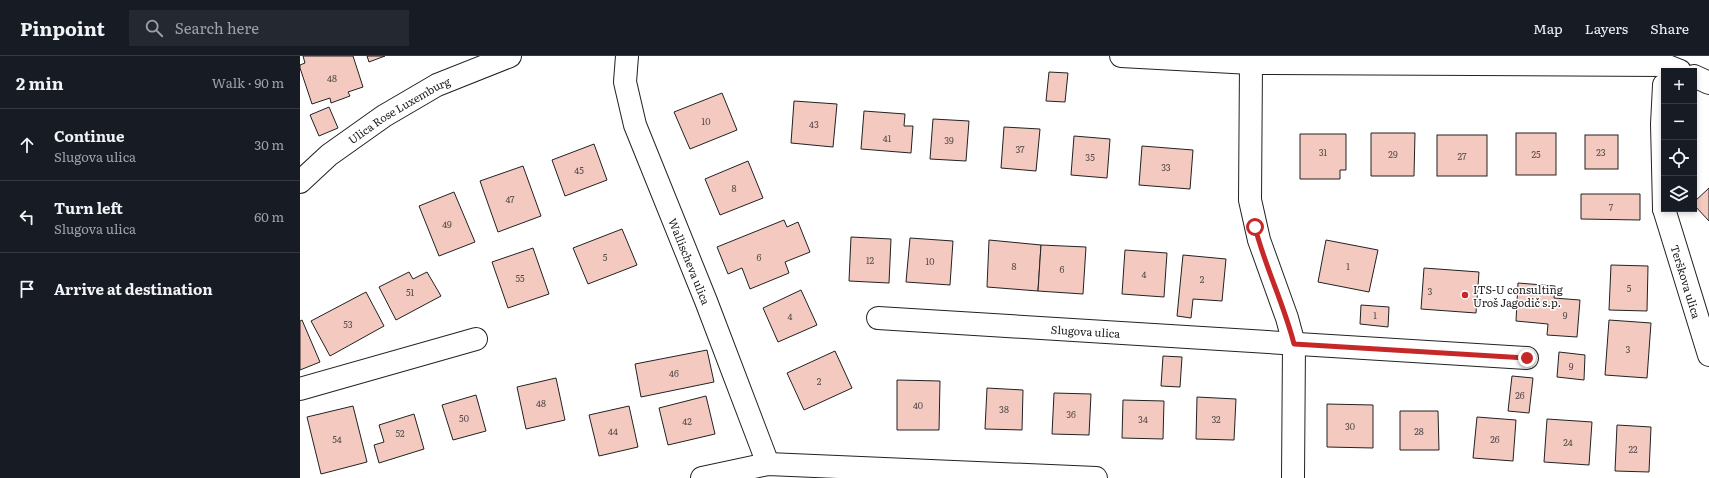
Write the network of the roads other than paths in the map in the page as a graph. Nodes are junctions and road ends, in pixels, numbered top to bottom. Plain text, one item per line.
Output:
1 (510, 56) edge
2 (627, 56) edge
3 (1121, 56) edge
4 (1251, 63) junction
5 (1661, 70) edge
6 (1697, 77) edge
7 (1709, 82) edge
8 (1664, 104) edge
9 (1663, 176) edge
10 (300, 182) edge
11 (1665, 212) edge
12 (878, 318) dead end
13 (476, 339) dead end
14 (1294, 344) junction
15 (1709, 355) edge
16 (1527, 358) dead end
17 (300, 389) edge
18 (768, 464) junction
19 (702, 478) edge
20 (1096, 478) edge
21 (1293, 478) edge

1 - 10 street, Ulica Rose Luxemburg
2 - 18 street, Wallischeva ulica
3 - 4 street
4 - 5 street
4 - 14 street
6 - 7 street
8 - 9 street, Terškova ulica
11 - 15 street, Terškova ulica
12 - 14 street, Slugova ulica
13 - 17 street
14 - 16 street, Slugova ulica
14 - 21 street
18 - 19 street
18 - 20 street

